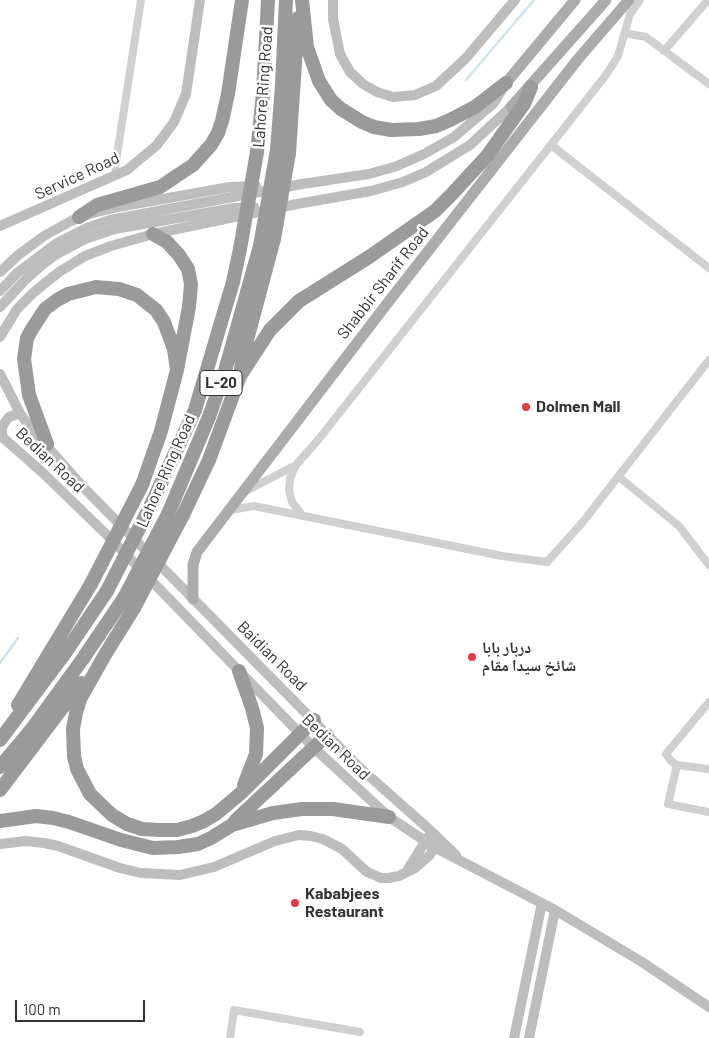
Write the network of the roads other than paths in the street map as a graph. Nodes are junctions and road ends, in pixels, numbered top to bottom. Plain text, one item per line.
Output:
1 (141, 0) edge
2 (200, 0) edge
3 (242, 0) edge
4 (268, 0) edge
5 (286, 0) edge
6 (301, 0) edge
7 (334, 0) edge
8 (514, 0) edge
9 (575, 0) edge
10 (606, 0) edge
11 (629, 0) edge
12 (640, 0) edge
13 (708, 0) edge
14 (625, 33) junction
15 (664, 51) junction
16 (506, 83) junction
17 (709, 84) edge
18 (531, 87) junction
19 (511, 107) junction
20 (551, 145) junction
21 (283, 152) junction
22 (118, 175) junction
23 (302, 184) junction
24 (297, 204) junction
25 (79, 217) junction
26 (0, 226) edge
27 (412, 226) junction
28 (153, 234) junction
29 (11, 261) junction
30 (0, 264) edge
31 (709, 268) edge
32 (0, 272) edge
33 (38, 289) junction
34 (0, 291) edge
35 (0, 307) edge
36 (0, 326) edge
37 (0, 337) edge
38 (709, 360) edge
39 (177, 370) junction
40 (0, 374) edge
41 (240, 376) junction
42 (20, 413) junction
43 (1, 438) edge
44 (47, 444) junction
45 (296, 465) junction
46 (619, 477) junction
47 (244, 492) junction
48 (230, 510) junction
49 (302, 515) junction
50 (709, 565) edge
51 (168, 573) joint
52 (193, 599) junction
53 (106, 653) junction
54 (239, 671) junction
55 (709, 702) edge
56 (314, 720) junction
57 (300, 734) junction
58 (327, 734) junction
59 (1, 739) edge
60 (313, 747) junction
61 (677, 765) junction
62 (0, 767) edge
63 (709, 769) edge
64 (0, 790) edge
65 (241, 793) junction
66 (709, 812) edge
67 (389, 817) junction
68 (0, 821) edge
69 (232, 825) junction
70 (402, 827) junction
71 (432, 840) junction
72 (0, 844) edge
73 (416, 858) junction
74 (407, 872) junction
75 (542, 903) junction
76 (555, 910) junction
77 (709, 1007) edge
78 (360, 1032) dead end
79 (230, 1038) edge
80 (514, 1038) edge
81 (529, 1038) edge

1 - 22 street
2 - 22 main road, Service Road
3 - 25 highway
4 - 59 highway, Lahore Ring Road / L-20, bridge
5 - 21 highway, Lahore Ring Road / L-20
6 - 16 highway
6 - 21 highway
7 - 8 main road
9 - 16 main road
10 - 18 main road
11 - 47 main road, Shabbir Sharif Road
12 - 14 street
13 - 15 street
14 - 15 street
14 - 20 street
15 - 17 street
16 - 23 main road
18 - 19 main road
18 - 27 highway
19 - 24 main road
19 - 27 highway
20 - 31 street
20 - 45 street
21 - 41 highway, bridge
21 - 62 highway, Lahore Ring Road / L-20, bridge
22 - 26 main road, Service Road
23 - 25 main road
23 - 34 main road
24 - 28 main road
24 - 35 main road
25 - 29 main road
27 - 41 highway
28 - 33 main road
28 - 39 highway
29 - 30 main road
29 - 32 main road
33 - 36 main road
33 - 37 main road
38 - 46 street
39 - 44 highway
39 - 59 highway, bridge
40 - 42 main road
41 - 53 highway, bridge
42 - 43 main road
42 - 44 main road
43 - 54 main road, Bedian Road
44 - 51 main road, Bedian Road
45 - 47 street
45 - 49 street
46 - 49 street
46 - 50 street
47 - 48 main road, Shabbir Sharif Road
48 - 49 street
48 - 52 main road, Shabbir Sharif Road
51 - 52 main road, Baidian Road
52 - 56 main road, Baidian Road
53 - 64 highway
53 - 65 highway
54 - 57 main road, Bedian Road
54 - 65 highway
55 - 61 street
56 - 57 highway
56 - 58 main road, Baidian Road
57 - 60 main road, Bedian Road
57 - 65 highway
58 - 60 highway
58 - 71 main road, Baidian Road
60 - 67 main road, Bedian Road
60 - 69 highway
61 - 63 street
61 - 66 street
67 - 69 highway
67 - 70 main road, Bedian Road
68 - 69 highway
70 - 71 main road, Bedian Road
70 - 73 main road
71 - 73 main road
71 - 74 main road
71 - 75 main road, Bedian Road
72 - 74 main road
73 - 74 main road
75 - 76 main road, Bedian Road
75 - 80 main road
76 - 77 main road, Bedian Road
76 - 81 main road
78 - 79 street

